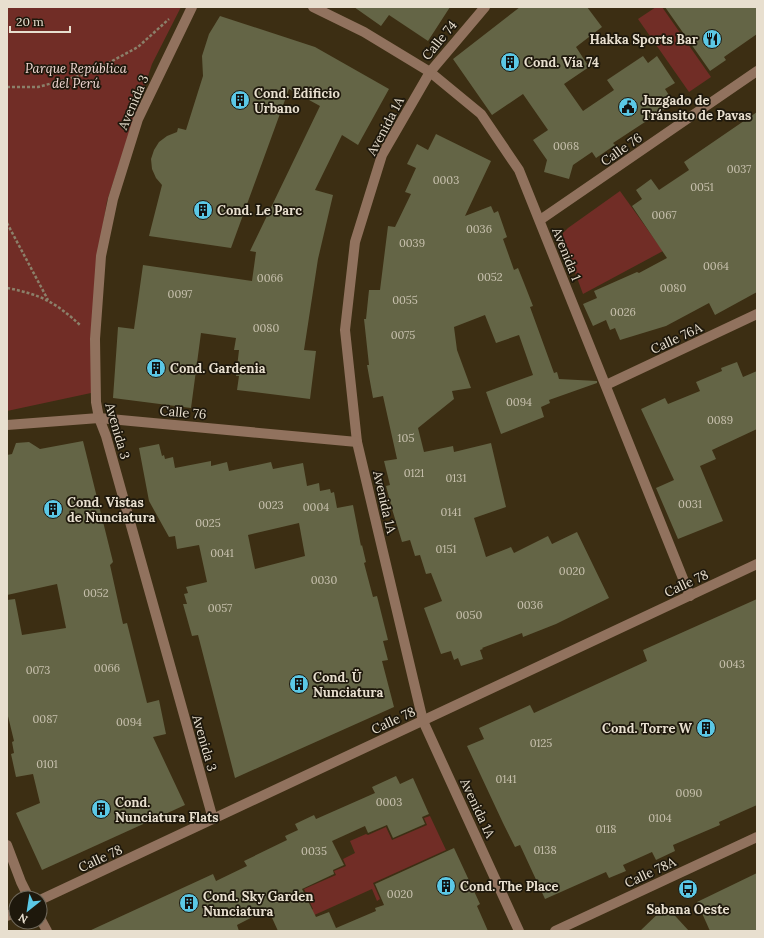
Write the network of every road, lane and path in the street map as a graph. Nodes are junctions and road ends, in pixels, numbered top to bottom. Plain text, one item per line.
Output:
1 (192, 7) edge
2 (313, 7) edge
3 (485, 7) edge
4 (172, 16) dead end
5 (430, 72) junction
6 (757, 72) edge
7 (7, 87) edge
8 (540, 220) junction
9 (7, 223) edge
10 (7, 288) edge
11 (48, 300) junction
12 (757, 314) edge
13 (83, 328) dead end
14 (606, 385) junction
15 (99, 418) junction
16 (7, 424) edge
17 (357, 442) junction
18 (757, 564) edge
19 (690, 596) junction
20 (423, 721) junction
21 (213, 819) junction
22 (757, 836) edge
23 (7, 845) edge
24 (25, 890) edge
25 (48, 896) edge
26 (519, 931) edge
27 (555, 931) edge

1 - 15 street, Avenida 3
2 - 5 street, Avenida 1
3 - 5 street, Calle 74
4 - 7 path
5 - 8 street, Avenida 1
5 - 17 street, Avenida 1A
6 - 8 street, Calle 76
8 - 14 street, Avenida 1
9 - 11 path
10 - 11 path
11 - 13 path
12 - 14 street, Calle 76A
14 - 19 street, Avenida 1
15 - 16 street, Calle 76
15 - 17 street, Calle 76
15 - 21 street, Avenida 3
17 - 20 street, Avenida 1A
18 - 19 street, Calle 78
19 - 20 street, Calle 78
20 - 21 street, Calle 78
20 - 26 street, Avenida 1A
21 - 25 street, Calle 78
22 - 27 street, Calle 78A
23 - 24 street

